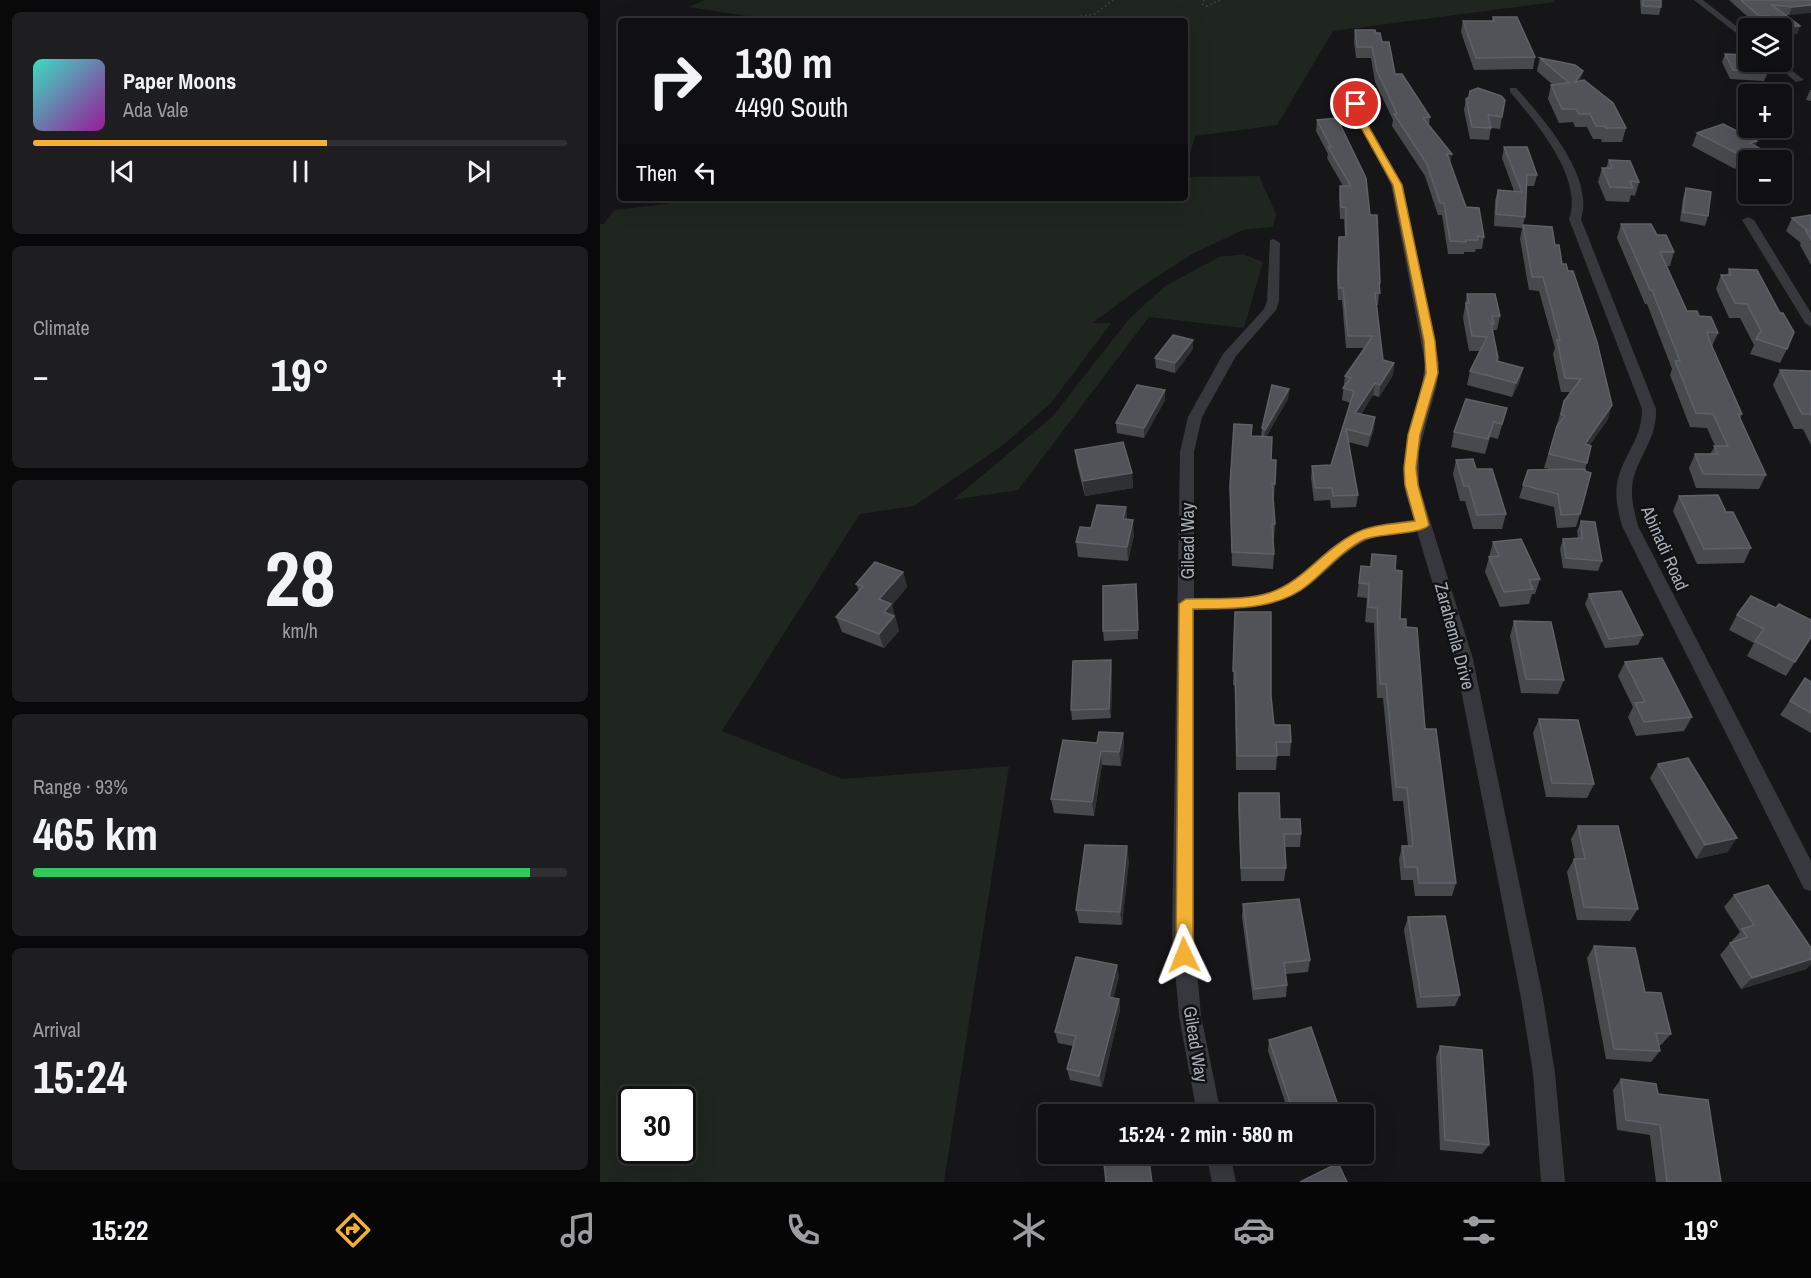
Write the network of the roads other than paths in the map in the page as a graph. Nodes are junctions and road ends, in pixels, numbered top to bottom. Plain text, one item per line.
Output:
1 (1698, 0) edge
2 (1738, 31) edge
3 (1789, 72) edge
4 (1799, 80) dead end
5 (1514, 90) dead end
6 (1356, 104) dead end
7 (1748, 220) dead end
8 (1274, 243) dead end
9 (1811, 323) edge
10 (1422, 525) junction
11 (1186, 604) junction
12 (1811, 882) edge
13 (1207, 1104) edge
14 (1220, 1164) edge
15 (1224, 1182) edge
16 (1553, 1182) edge

1 - 2 street
3 - 4 street
5 - 12 street, Abinadi Road
6 - 10 street, Zarahemla Drive
7 - 9 street
8 - 11 street, Gilead Way
10 - 11 street
10 - 16 street, Zarahemla Drive
11 - 13 street, Gilead Way
14 - 15 street

